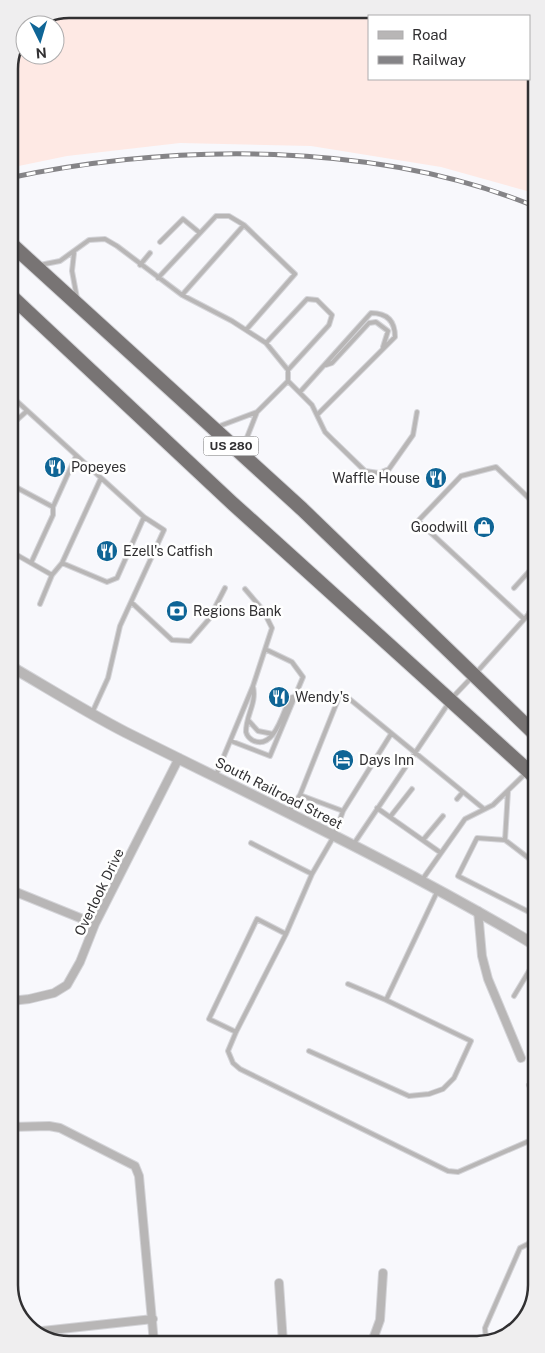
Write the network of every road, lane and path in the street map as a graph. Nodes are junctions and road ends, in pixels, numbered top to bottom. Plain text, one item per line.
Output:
1 (244, 225) junction
2 (200, 233) junction
3 (160, 242) dead end
4 (18, 250) edge
5 (74, 253) junction
6 (150, 253) dead end
7 (140, 264) junction
8 (35, 266) junction
9 (158, 278) junction
10 (182, 295) junction
11 (18, 302) edge
12 (78, 306) junction
13 (246, 330) junction
14 (266, 343) junction
15 (381, 351) junction
16 (325, 365) junction
17 (288, 370) junction
18 (288, 381) junction
19 (300, 392) junction
20 (18, 402) edge
21 (27, 410) junction
22 (257, 412) junction
23 (417, 412) dead end
24 (318, 414) junction
25 (18, 418) edge
26 (213, 429) junction
27 (240, 454) junction
28 (76, 456) junction
29 (101, 478) junction
30 (18, 488) edge
31 (528, 497) edge
32 (53, 507) junction
33 (144, 517) junction
34 (18, 556) edge
35 (31, 563) junction
36 (62, 563) junction
37 (528, 573) edge
38 (52, 575) junction
39 (225, 588) dead end
40 (514, 588) dead end
41 (245, 589) dead end
42 (131, 602) junction
43 (40, 604) dead end
44 (528, 614) edge
45 (524, 619) junction
46 (267, 650) junction
47 (18, 670) edge
48 (474, 675) junction
49 (253, 686) junction
50 (296, 696) junction
51 (450, 700) junction
52 (92, 712) junction
53 (248, 720) junction
54 (528, 727) edge
55 (273, 734) junction
56 (391, 734) junction
57 (231, 741) junction
58 (415, 753) junction
59 (180, 758) junction
60 (431, 766) junction
61 (528, 770) edge
62 (426, 772) dead end
63 (216, 777) junction
64 (528, 777) edge
65 (412, 789) dead end
66 (508, 791) junction
67 (463, 792) junction
68 (300, 795) junction
69 (458, 799) dead end
70 (377, 808) junction
71 (484, 809) junction
72 (343, 811) junction
73 (288, 813) junction
74 (443, 816) dead end
75 (390, 817) junction
76 (334, 836) junction
77 (423, 840) junction
78 (505, 840) junction
79 (251, 843) dead end
80 (353, 845) junction
81 (441, 852) junction
82 (528, 858) edge
83 (312, 874) junction
84 (421, 882) junction
85 (438, 890) junction
86 (18, 893) edge
87 (478, 911) junction
88 (528, 911) edge
89 (95, 924) junction
90 (286, 934) junction
91 (528, 941) edge
92 (528, 973) edge
93 (348, 984) dead end
94 (514, 996) dead end
95 (18, 1000) edge
96 (386, 1000) junction
97 (236, 1032) junction
98 (309, 1051) dead end
99 (521, 1058) dead end
100 (18, 1127) edge
101 (528, 1141) edge
102 (528, 1244) edge
103 (384, 1273) dead end
104 (279, 1283) dead end
105 (153, 1319) junction
106 (46, 1331) edge
107 (486, 1334) edge
108 (154, 1335) edge
109 (283, 1336) edge
110 (374, 1336) edge

1 - 2 lane
1 - 10 lane
1 - 13 lane
2 - 3 lane
2 - 9 lane
4 - 8 highway, US 280
5 - 7 lane
5 - 8 lane
5 - 12 lane
6 - 7 lane
7 - 9 lane
8 - 12 highway, US 280
9 - 10 lane
10 - 13 lane
11 - 51 highway, US 280
12 - 26 highway, US 280
13 - 14 lane
14 - 17 lane
14 - 17 lane
15 - 16 lane
15 - 16 lane
15 - 24 lane
16 - 19 lane
17 - 18 lane
18 - 19 lane
18 - 22 lane
19 - 24 lane
20 - 21 lane
21 - 25 lane
21 - 28 lane
22 - 26 lane
22 - 27 lane
23 - 24 lane
26 - 27 highway, US 280
27 - 48 highway, US 280
28 - 29 lane
28 - 32 lane
29 - 33 lane
29 - 36 lane
30 - 32 lane
31 - 45 lane
32 - 35 lane
33 - 36 lane
33 - 42 lane
34 - 35 lane
35 - 38 lane
36 - 38 lane
37 - 40 lane
38 - 43 lane
39 - 42 lane
41 - 46 lane
42 - 52 lane
44 - 45 lane
45 - 48 lane
46 - 49 lane
46 - 50 lane
47 - 52 street, South Railroad Street
48 - 51 lane
48 - 54 highway, US 280
49 - 53 lane
49 - 57 lane
50 - 55 lane
50 - 57 lane
51 - 58 lane
51 - 61 highway, US 280
52 - 59 street, South Railroad Street
53 - 55 lane
53 - 55 lane
56 - 58 lane
56 - 68 lane
56 - 72 lane
57 - 63 lane
58 - 60 lane
58 - 70 lane
59 - 63 street, South Railroad Street
59 - 89 street, Overlook Drive
60 - 62 lane
60 - 67 lane
63 - 73 street, South Railroad Street
64 - 66 lane
65 - 75 lane
66 - 71 lane
66 - 78 lane
67 - 69 lane
67 - 71 lane
68 - 72 lane
68 - 73 lane
70 - 75 lane
70 - 80 lane
71 - 81 lane
72 - 76 lane
73 - 76 street, South Railroad Street
74 - 77 lane
75 - 77 lane
76 - 80 street, South Railroad Street
76 - 83 lane
77 - 81 lane
78 - 82 lane
78 - 88 lane
79 - 83 lane
80 - 84 street, South Railroad Street
81 - 84 lane
83 - 90 lane
84 - 85 street, South Railroad Street
85 - 87 street, South Railroad Street
85 - 96 lane
86 - 89 street
87 - 91 street, South Railroad Street
87 - 99 street
89 - 95 street, Overlook Drive
90 - 97 lane
90 - 97 lane
92 - 94 lane
93 - 96 lane
96 - 98 lane
97 - 101 lane
100 - 105 street
102 - 107 lane
103 - 110 street
104 - 109 street
105 - 106 street
105 - 108 street

